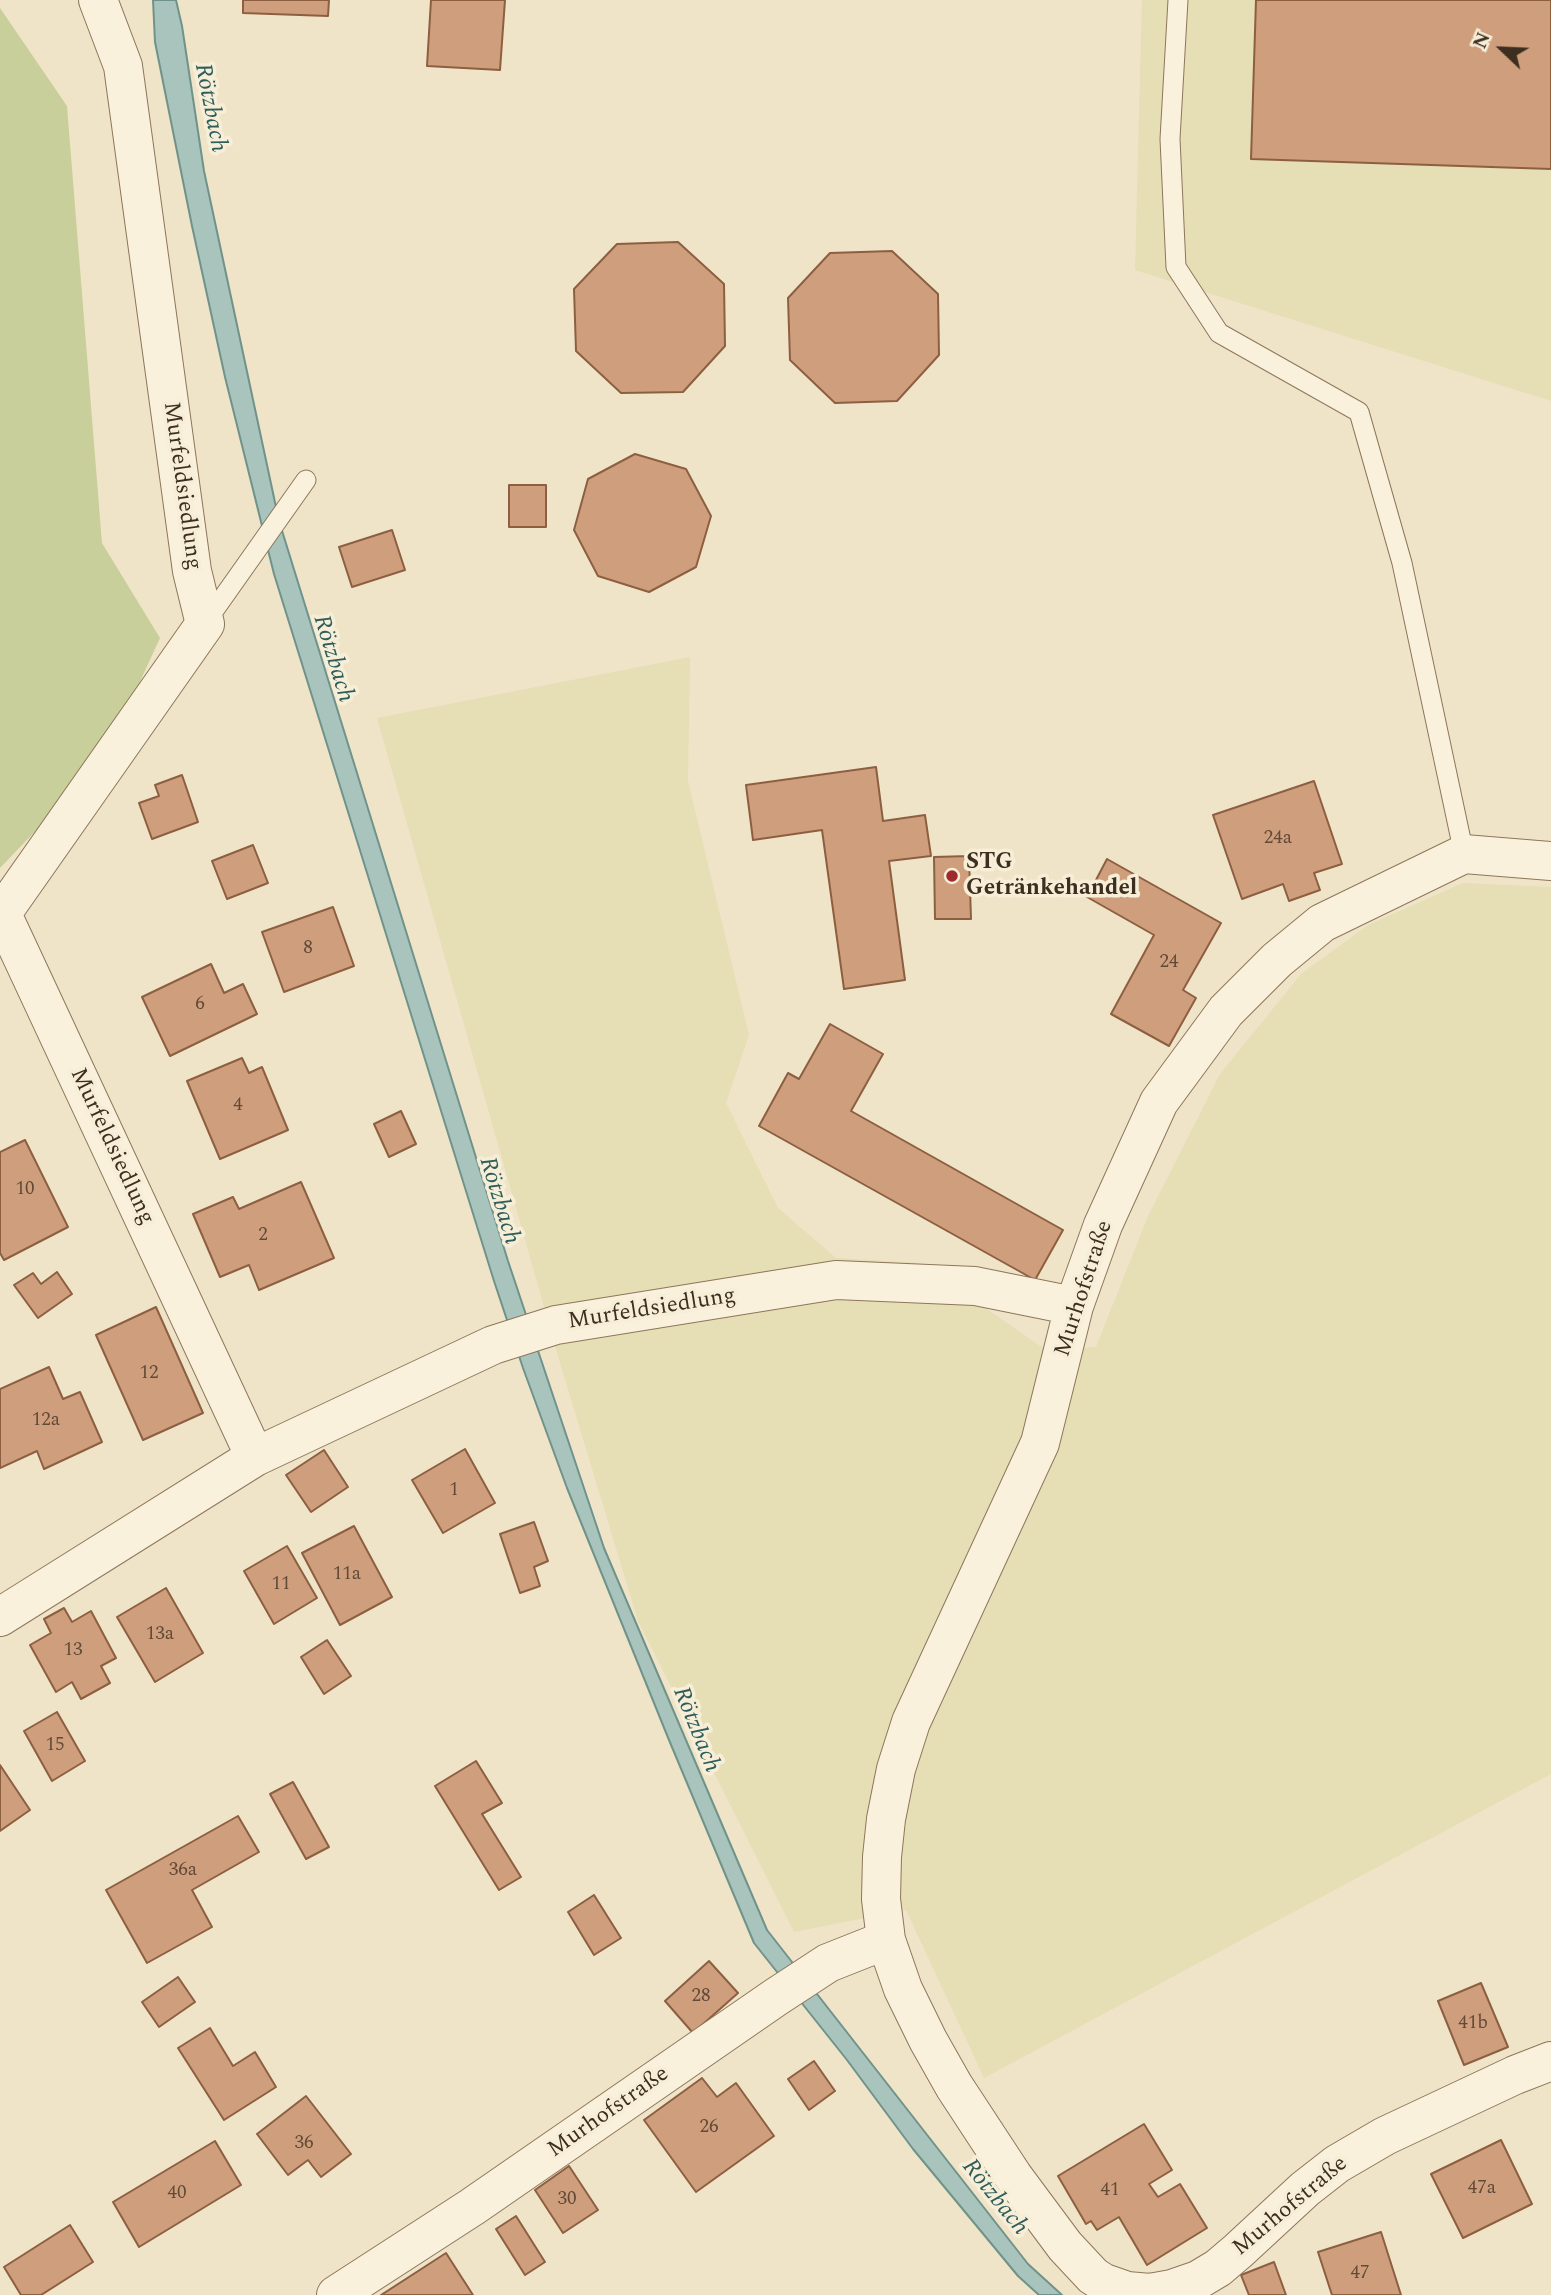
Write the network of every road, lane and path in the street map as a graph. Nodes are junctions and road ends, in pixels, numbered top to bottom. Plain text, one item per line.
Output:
1 (98, 0) edge
2 (1178, 0) edge
3 (306, 480) dead end
4 (205, 624) junction
5 (1464, 854) junction
6 (1551, 860) edge
7 (1, 915) edge
8 (1074, 1307) junction
9 (255, 1457) junction
10 (0, 1617) edge
11 (886, 1940) junction
12 (1551, 2061) edge
13 (1101, 2289) edge
14 (336, 2295) edge

1 - 4 street, Murfeldsiedlung
2 - 5 lane
3 - 4 lane
4 - 7 street, Murfeldsiedlung
5 - 6 street, Murhofstraße
5 - 8 street, Murhofstraße
7 - 9 street, Murfeldsiedlung
8 - 9 street, Murfeldsiedlung
8 - 11 street, Murhofstraße
9 - 10 street, Murfeldsiedlung
11 - 13 street, Murhofstraße
11 - 14 street, Murhofstraße
12 - 13 street, Murhofstraße

